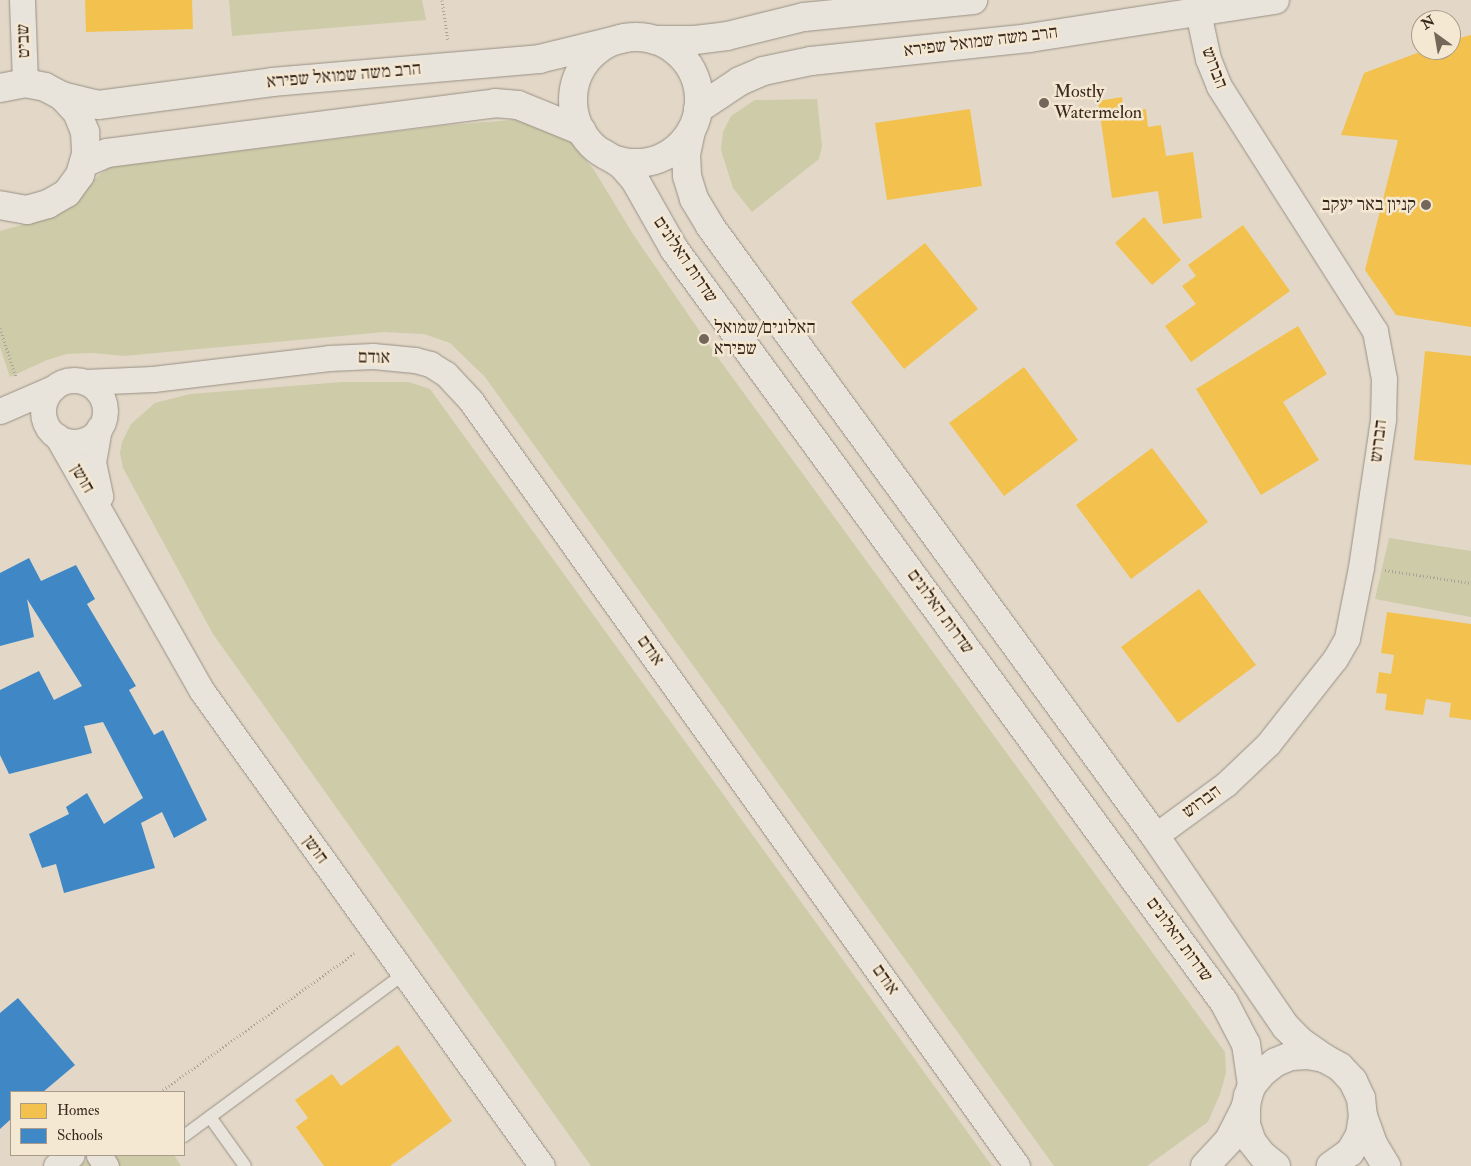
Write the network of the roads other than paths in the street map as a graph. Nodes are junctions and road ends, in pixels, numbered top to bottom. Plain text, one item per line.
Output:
1 (22, 0) edge
2 (973, 0) edge
3 (1275, 0) edge
4 (1198, 12) junction
5 (625, 38) junction
6 (655, 40) junction
7 (13, 85) edge
8 (62, 96) junction
9 (695, 120) junction
10 (582, 131) junction
11 (603, 153) junction
12 (84, 163) junction
13 (0, 205) edge
14 (162, 378) junction
15 (85, 382) junction
16 (53, 388) junction
17 (0, 413) edge
18 (102, 423) junction
19 (54, 434) junction
20 (108, 522) junction
21 (1155, 836) junction
22 (404, 974) junction
23 (1324, 1058) junction
24 (1249, 1096) junction
25 (1363, 1116) junction
26 (210, 1117) junction
27 (185, 1135) edge
28 (71, 1156) edge
29 (56, 1166) edge
30 (245, 1166) edge
31 (542, 1166) edge
32 (1017, 1166) edge
33 (1205, 1166) edge
34 (1276, 1166) edge
35 (1331, 1166) edge
36 (1386, 1166) edge

1 - 7 street, שביט
2 - 6 main road
3 - 4 main road, הרב משה שמואל שפירא
4 - 9 main road, הרב משה שמואל שפירא
4 - 21 street, הברוש
5 - 6 main road
5 - 8 main road, הרב משה שמואל שפירא
5 - 10 main road
6 - 9 main road
7 - 8 main road
8 - 12 main road
9 - 11 main road
9 - 21 main road
10 - 11 main road
10 - 12 main road
11 - 24 main road, שדרות האלונים
12 - 13 main road
14 - 15 street, אודם
14 - 18 street, אודם
14 - 32 street, אודם
15 - 16 street
15 - 18 street
16 - 17 street
16 - 19 street
17 - 19 street
18 - 19 street
18 - 20 street, חושן
19 - 20 street, חושן
20 - 22 street, חושן
21 - 23 main road
22 - 26 lane
22 - 31 street, חושן
23 - 24 main road
23 - 25 main road
24 - 33 main road
24 - 34 main road, שדרות האלונים
25 - 35 main road
25 - 36 main road
26 - 27 lane
26 - 30 lane
28 - 29 street

